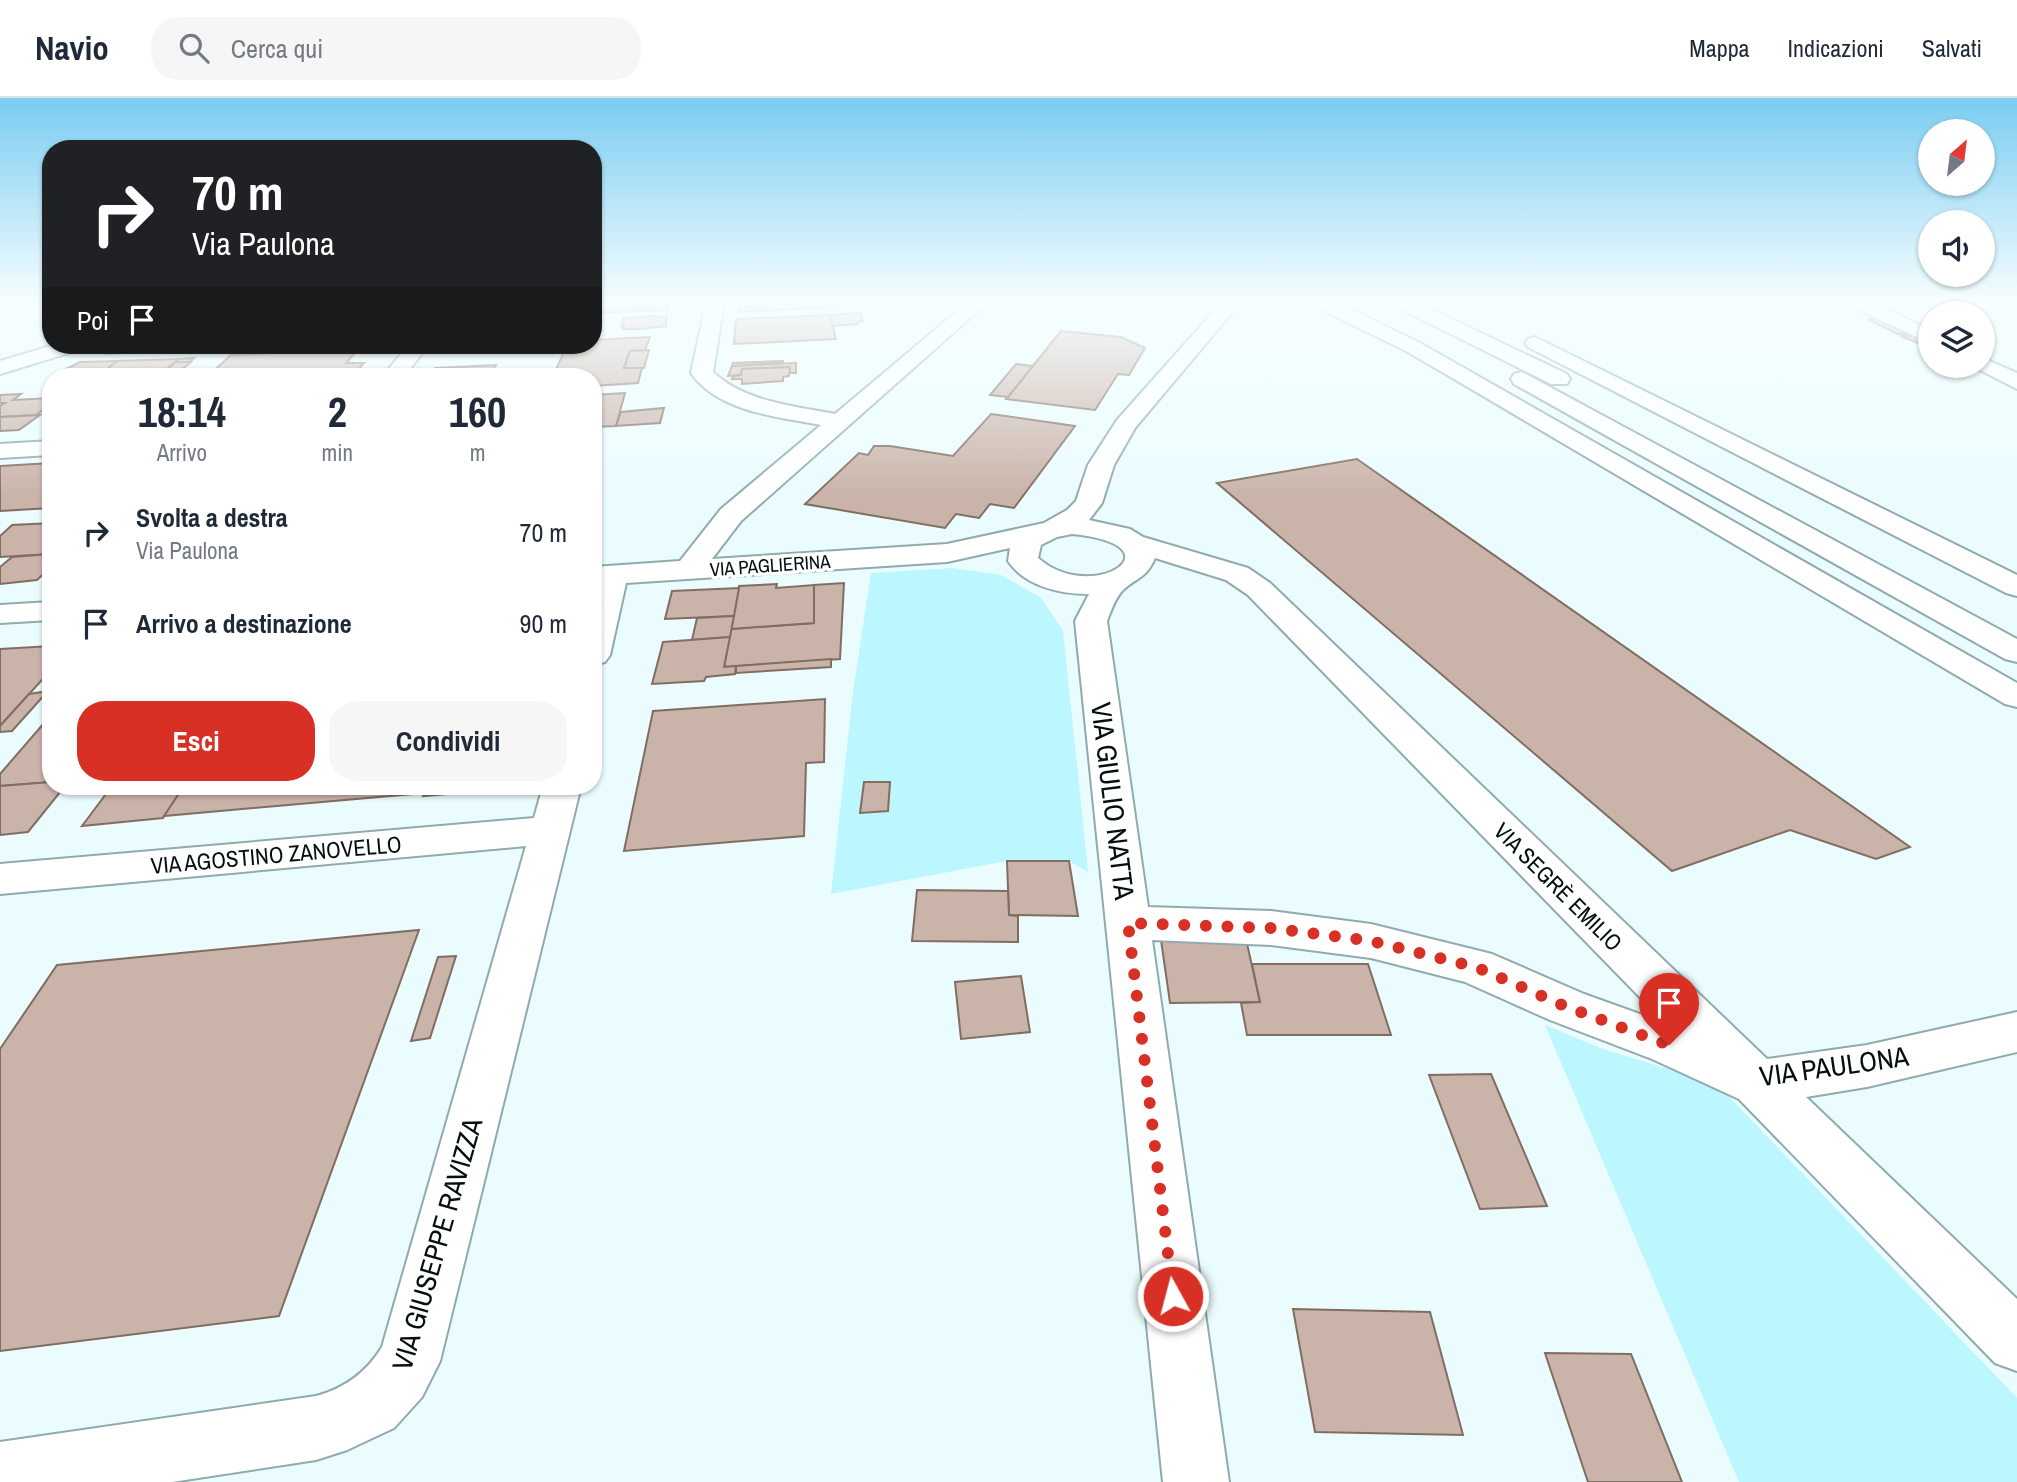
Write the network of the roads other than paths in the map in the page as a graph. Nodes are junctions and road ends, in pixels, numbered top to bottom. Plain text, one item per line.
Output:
1 (703, 368) edge
2 (903, 368) edge
3 (1175, 368) edge
4 (1450, 368) edge
5 (1498, 368) edge
6 (1536, 368) edge
7 (1584, 368) edge
8 (1997, 368) edge
9 (2017, 369) edge
10 (1995, 371) edge
11 (2017, 382) edge
12 (839, 422) junction
13 (42, 449) edge
14 (0, 451) edge
15 (1089, 503) junction
16 (1046, 532) junction
17 (947, 553) junction
18 (1128, 556) junction
19 (689, 570) junction
20 (1037, 574) junction
21 (603, 575) edge
22 (2017, 587) edge
23 (42, 612) edge
24 (0, 614) edge
25 (1091, 621) junction
26 (2017, 625) edge
27 (2017, 652) edge
28 (2017, 697) edge
29 (557, 808) edge
30 (0, 879) edge
31 (1128, 923) junction
32 (2017, 1032) edge
33 (1754, 1083) junction
34 (2017, 1341) edge
35 (0, 1475) edge
36 (1196, 1482) edge

1 - 12 main road
2 - 12 main road
3 - 15 main road
4 - 28 main road
5 - 27 main road
6 - 26 main road
7 - 22 main road
8 - 9 main road
10 - 11 main road
12 - 19 main road
13 - 14 main road
15 - 16 main road
15 - 18 main road
16 - 17 main road, VIA PAGLIERINA
16 - 18 main road
16 - 20 main road
17 - 19 main road, VIA PAGLIERINA
17 - 20 main road, VIA PAGLIERINA
18 - 20 main road, VIA PAGLIERINA
18 - 25 main road
18 - 33 main road, VIA SEGRÈ EMILIO
19 - 21 main road, VIA PAGLIERINA
20 - 25 main road
23 - 24 main road
25 - 31 main road, VIA GIULIO NATTA
29 - 30 main road, VIA AGOSTINO ZANOVELLO
29 - 35 main road, VIA GIUSEPPE RAVIZZA
31 - 33 main road, VIA PAULONA
31 - 36 main road, VIA GIULIO NATTA
32 - 33 main road, VIA PAULONA
33 - 34 main road, VIA SEGRÈ EMILIO

